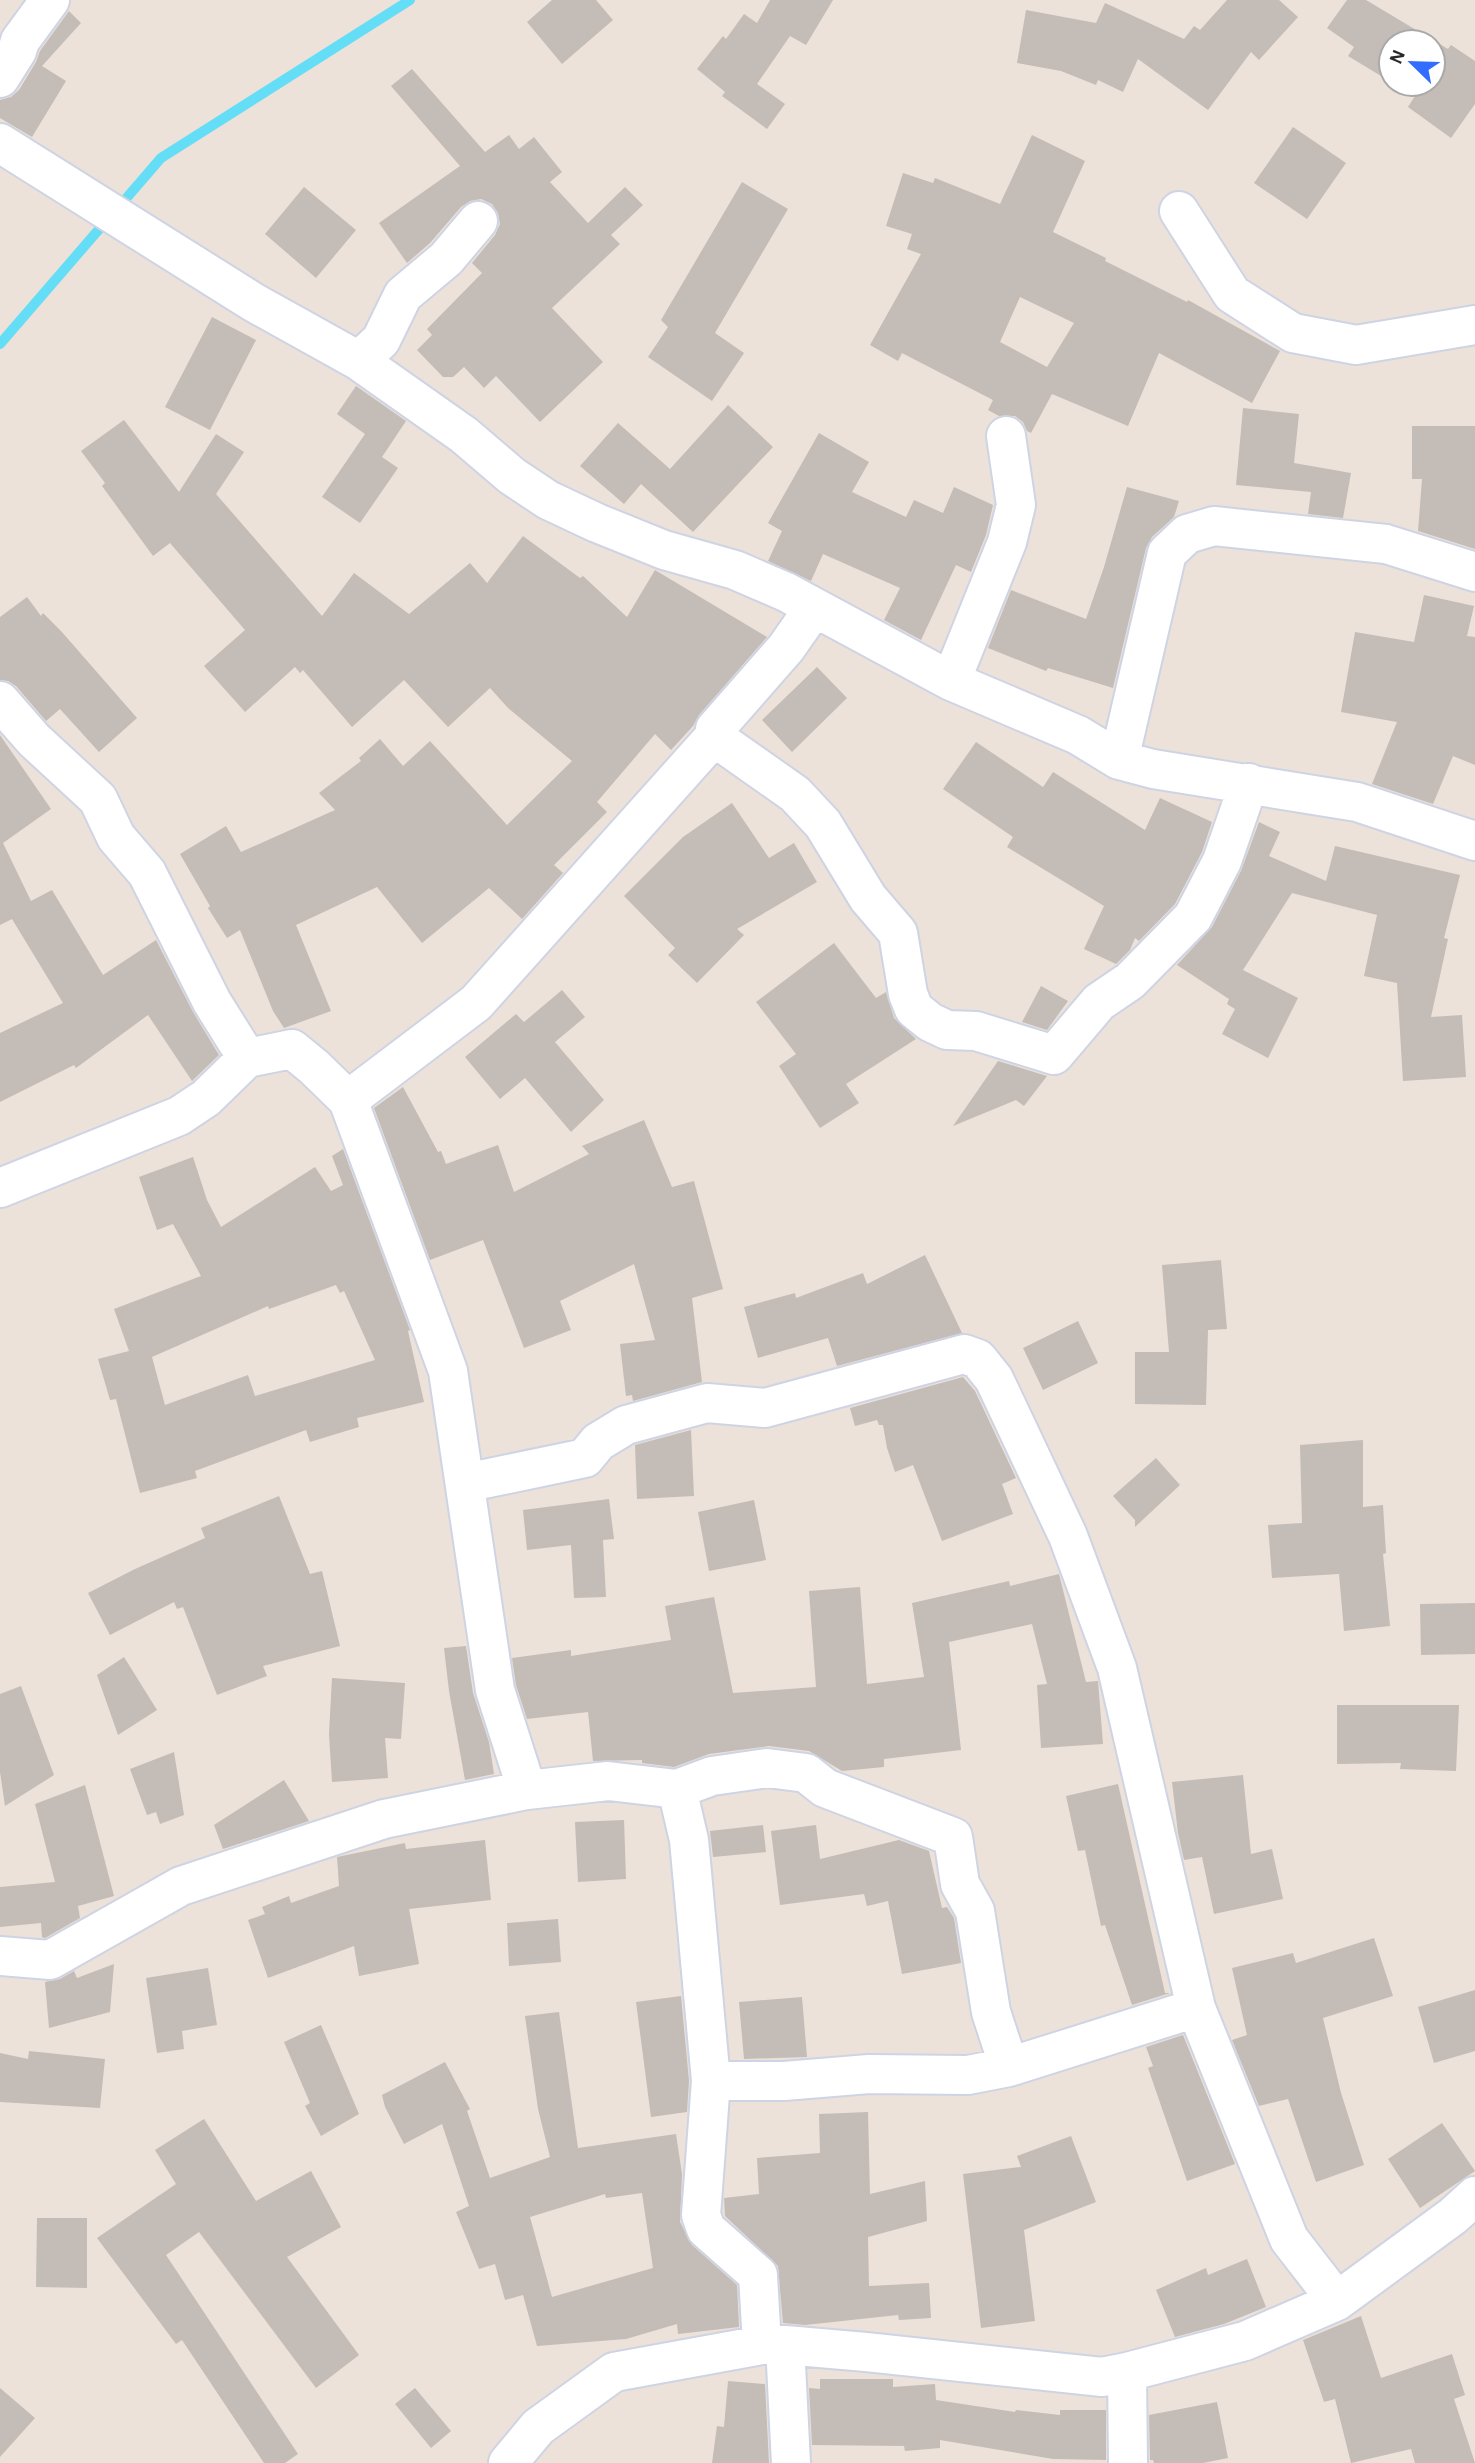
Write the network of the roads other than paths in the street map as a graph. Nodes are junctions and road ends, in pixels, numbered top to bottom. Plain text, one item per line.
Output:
1 (50, 0) edge
2 (0, 78) edge
3 (0, 143) edge
4 (1179, 211) dead end
5 (478, 222) dead end
6 (1475, 325) edge
7 (359, 361) junction
8 (1006, 436) dead end
9 (1475, 572) edge
10 (814, 608) junction
11 (951, 681) junction
12 (0, 701) edge
13 (714, 737) junction
14 (1119, 760) junction
15 (1249, 783) junction
16 (1475, 841) edge
17 (247, 1058) junction
18 (348, 1100) junction
19 (0, 1188) edge
20 (465, 1483) junction
21 (677, 1789) junction
22 (527, 1790) junction
23 (0, 1956) edge
24 (1196, 2008) junction
25 (1009, 2067) junction
26 (710, 2081) junction
27 (1475, 2196) edge
28 (1337, 2301) junction
29 (773, 2345) junction
30 (1127, 2372) junction
31 (508, 2463) edge
32 (791, 2463) edge
33 (1128, 2463) edge

1 - 2 street
3 - 7 street
4 - 6 street
5 - 7 street
7 - 10 street
8 - 11 street
9 - 14 street
10 - 11 street
10 - 13 street
11 - 14 street
12 - 17 street
13 - 15 street
13 - 18 street
14 - 15 street
15 - 16 street
17 - 18 street
17 - 19 street
18 - 20 street
20 - 22 street
20 - 24 street
21 - 22 street
21 - 25 street
21 - 26 street
22 - 23 street
24 - 25 street
24 - 28 street
25 - 26 street
26 - 29 street
27 - 28 street
28 - 30 street
29 - 30 street
29 - 31 street
29 - 32 street
30 - 33 street

